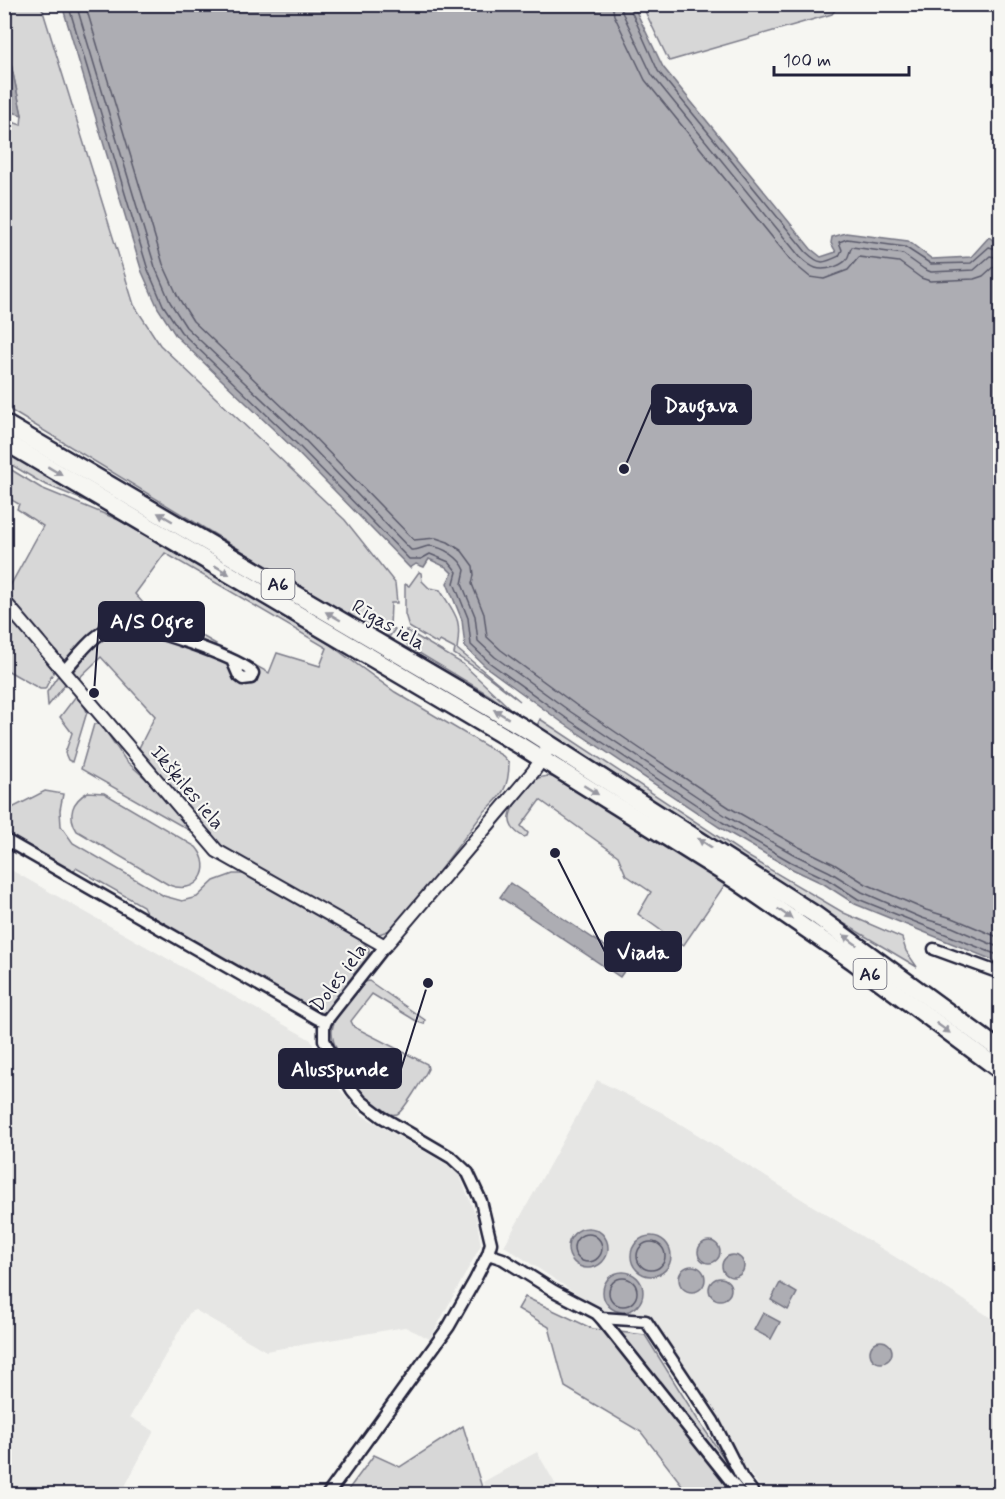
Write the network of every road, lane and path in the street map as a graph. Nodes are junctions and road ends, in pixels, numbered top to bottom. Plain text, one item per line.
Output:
1 (4, 423) edge
2 (4, 441) edge
3 (4, 601) edge
4 (232, 660) dead end
5 (64, 671) junction
6 (551, 745) junction
7 (541, 759) junction
8 (4, 839) edge
9 (742, 876) junction
10 (385, 946) junction
11 (934, 949) dead end
12 (1000, 973) edge
13 (326, 1021) junction
14 (1000, 1050) edge
15 (1000, 1070) edge
16 (488, 1254) junction
17 (601, 1318) junction
18 (752, 1491) dead end
19 (328, 1494) edge
20 (741, 1494) edge

6 -> 1 highway, Rīgas iela / A6
2 -> 7 highway, Rīgas iela / A6
3 - 5 street, Ikšķiles iela
4 - 5 street
5 - 10 street, Ikšķiles iela
6 - 7 street, Doles iela
9 -> 6 highway, Rīgas iela / A6
7 -> 9 highway, Rīgas iela / A6
7 - 10 street, Doles iela
8 - 13 street
14 -> 9 highway, A6
9 -> 15 highway, A6
10 - 13 street, Doles iela
11 - 12 street
13 - 16 street, Doles iela
16 - 17 street
16 - 19 street
17 - 18 street
17 - 20 street

